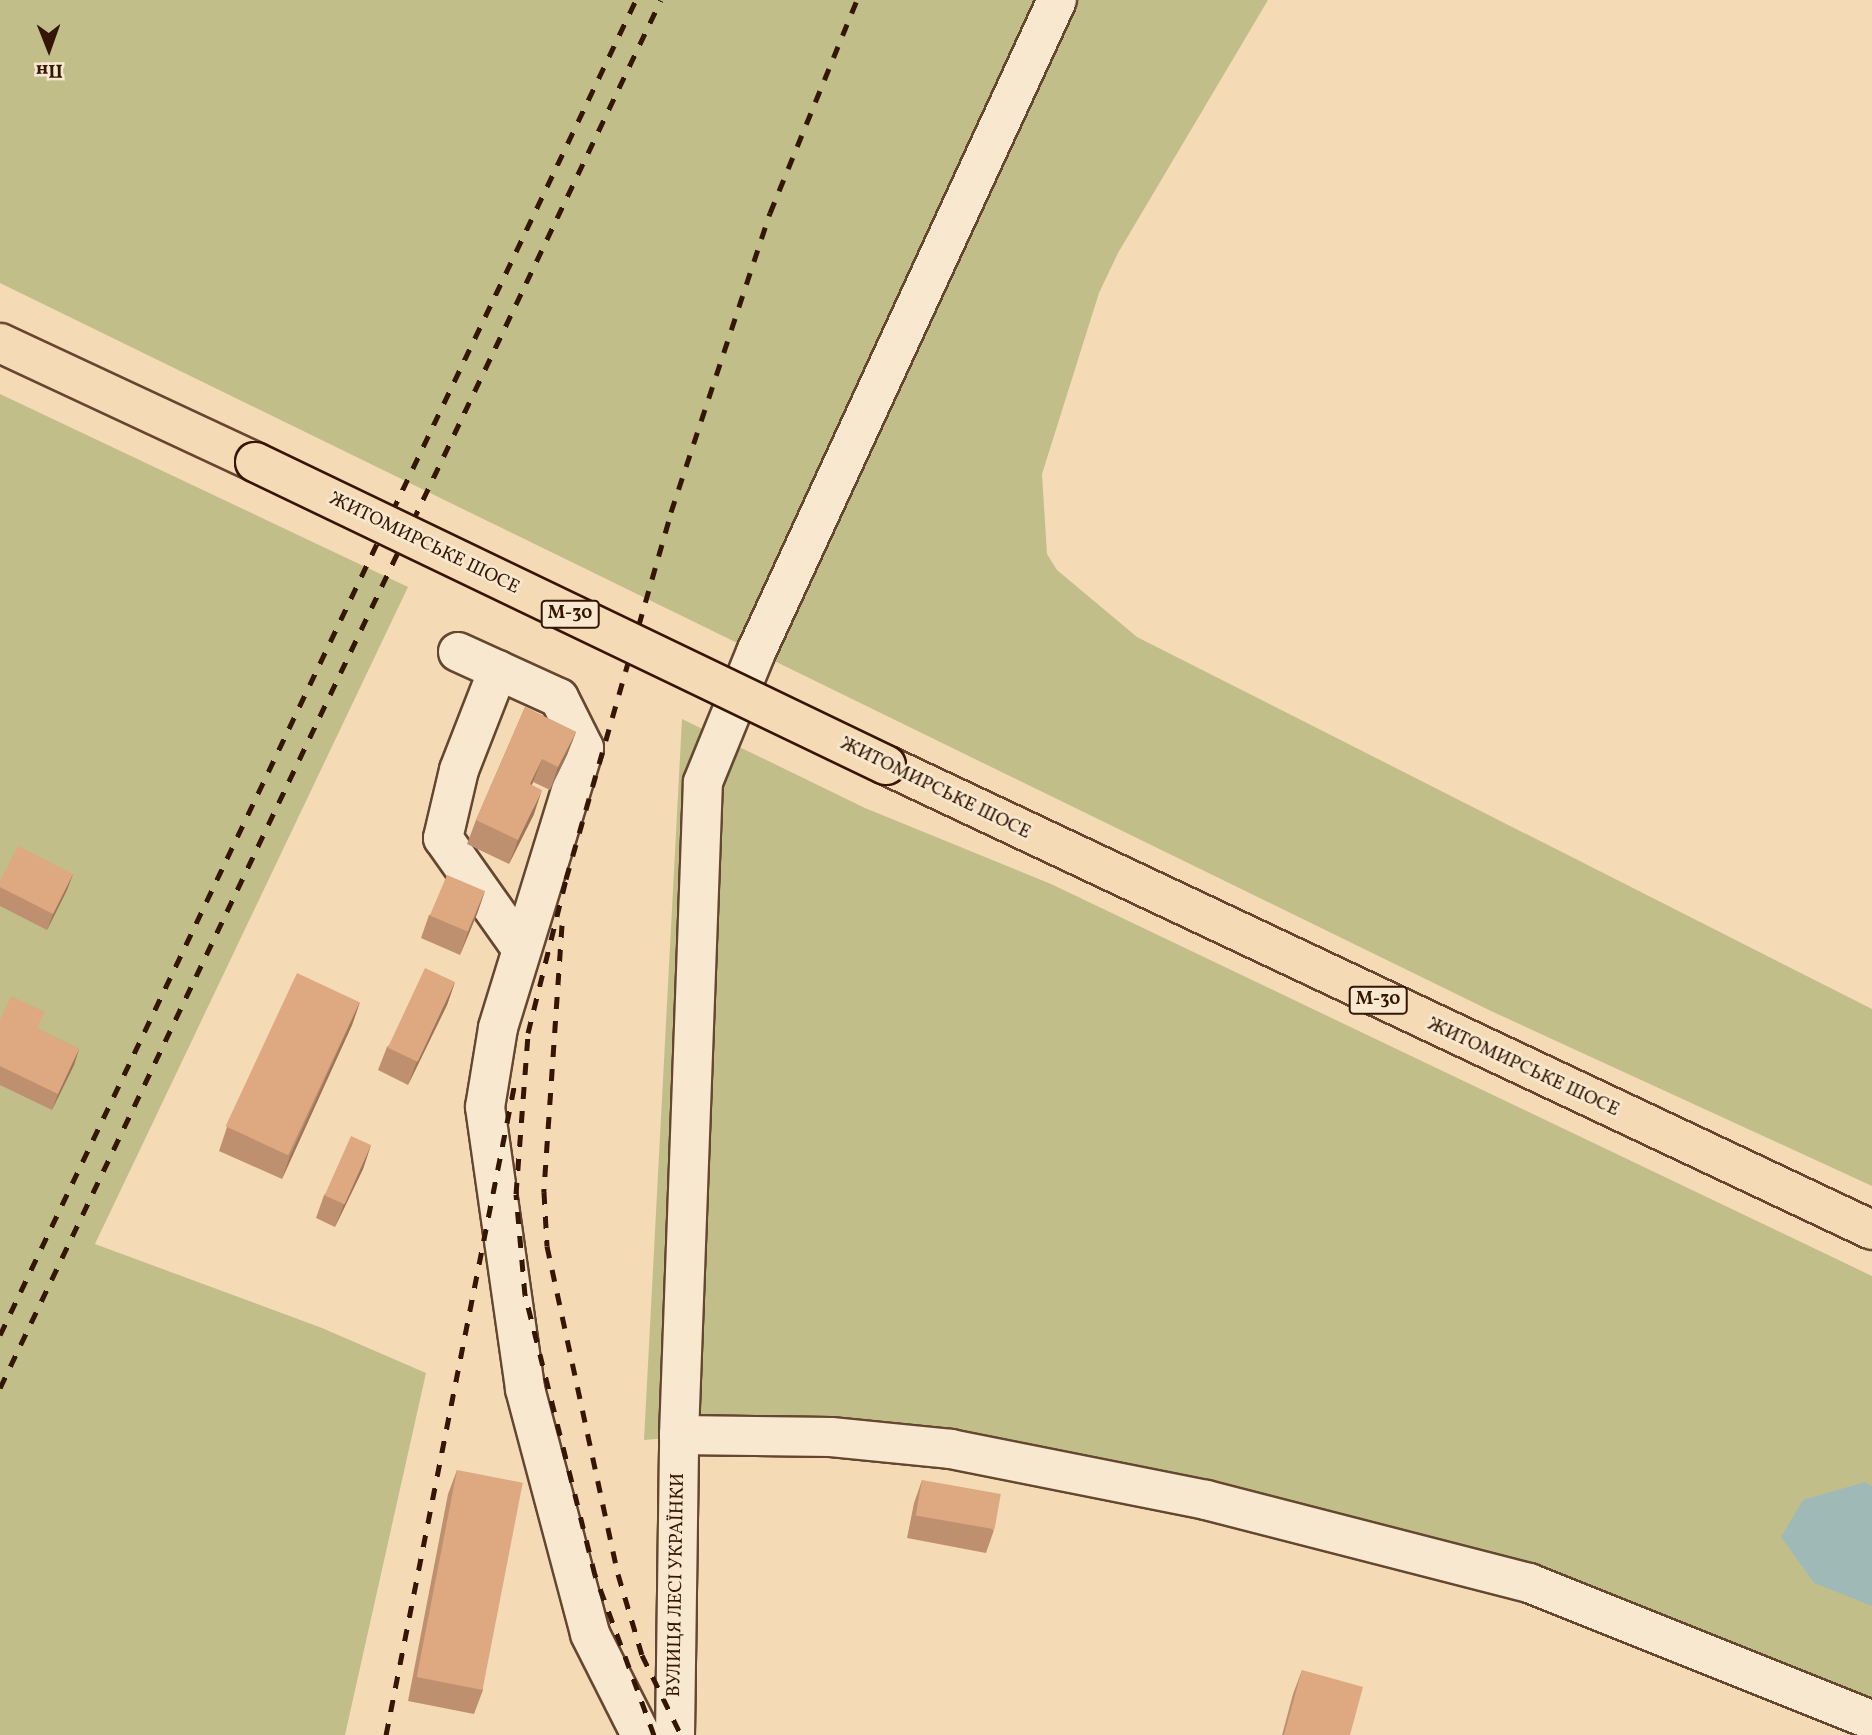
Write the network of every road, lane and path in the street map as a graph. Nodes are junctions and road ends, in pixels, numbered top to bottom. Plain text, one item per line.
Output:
1 (1057, 0) edge
2 (0, 343) edge
3 (458, 652) dead end
4 (498, 670) junction
5 (521, 948) junction
6 (1872, 1230) edge
7 (679, 1435) junction
8 (1872, 1720) edge
9 (641, 1735) edge
10 (675, 1735) edge

1 - 7 street, ВУЛИЦЯ ЛЕСІ УКРАЇНКИ
2 - 6 highway, ЖИТОМИРСЬКЕ ШОСЕ / М-30, bridge
3 - 4 street
4 - 5 street
4 - 5 street
5 - 9 street
7 - 8 street
7 - 10 street, ВУЛИЦЯ ЛЕСІ УКРАЇНКИ

